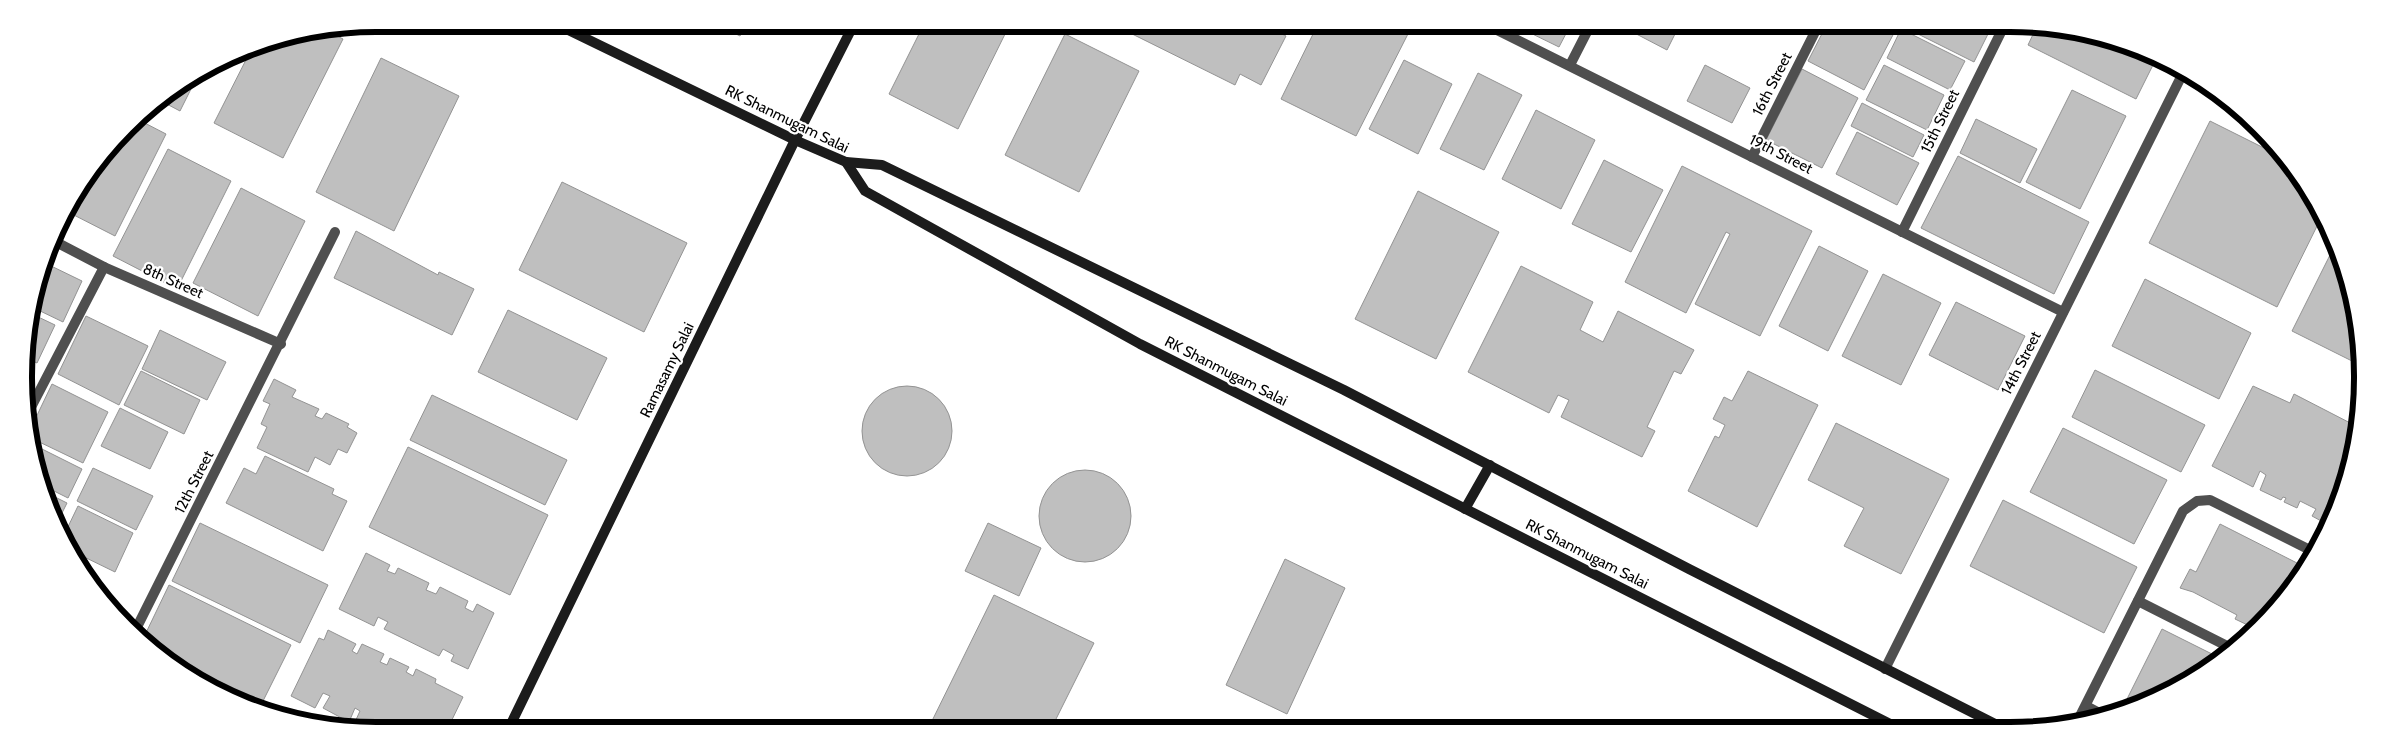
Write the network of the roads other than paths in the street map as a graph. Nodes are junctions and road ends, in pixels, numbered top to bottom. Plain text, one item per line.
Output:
1 (572, 32) edge
2 (850, 32) edge
3 (1500, 32) edge
4 (1587, 32) edge
5 (1815, 32) edge
6 (2000, 32) edge
7 (1570, 66) junction
8 (2180, 78) edge
9 (795, 140) junction
10 (1752, 157) junction
11 (846, 162) junction
12 (335, 232) dead end
13 (1902, 232) junction
14 (60, 244) edge
15 (104, 267) junction
16 (2064, 312) junction
17 (281, 344) junction
18 (33, 403) edge
19 (1490, 465) junction
20 (1465, 509) junction
21 (2308, 549) edge
22 (2138, 601) junction
23 (138, 625) edge
24 (2226, 645) edge
25 (1885, 669) junction
26 (2086, 706) junction
27 (2095, 711) edge
28 (2081, 714) edge
29 (512, 722) edge
30 (1884, 722) edge
31 (1991, 722) edge

1 - 9 street, RK Shanmugam Salai
2 - 9 street, Ramasamy Salai
3 - 7 street, 19th Street
4 - 7 street
5 - 10 street, 16th Street
6 - 13 street, 15th Street
7 - 10 street, 19th Street
8 - 16 street, 14th Street
9 - 11 street, RK Shanmugam Salai
9 - 29 street, Ramasamy Salai
10 - 13 street, 19th Street
11 - 19 street
11 - 20 street, RK Shanmugam Salai
12 - 17 street, 12th Street
13 - 16 street, 19th Street
14 - 15 street, 8th Street
15 - 17 street, 8th Street
15 - 18 street
16 - 25 street, 14th Street
17 - 23 street, 12th Street
19 - 20 street
19 - 25 street
20 - 30 street, RK Shanmugam Salai
21 - 22 street
22 - 24 street
22 - 26 street
25 - 31 street
26 - 27 street
26 - 28 street

